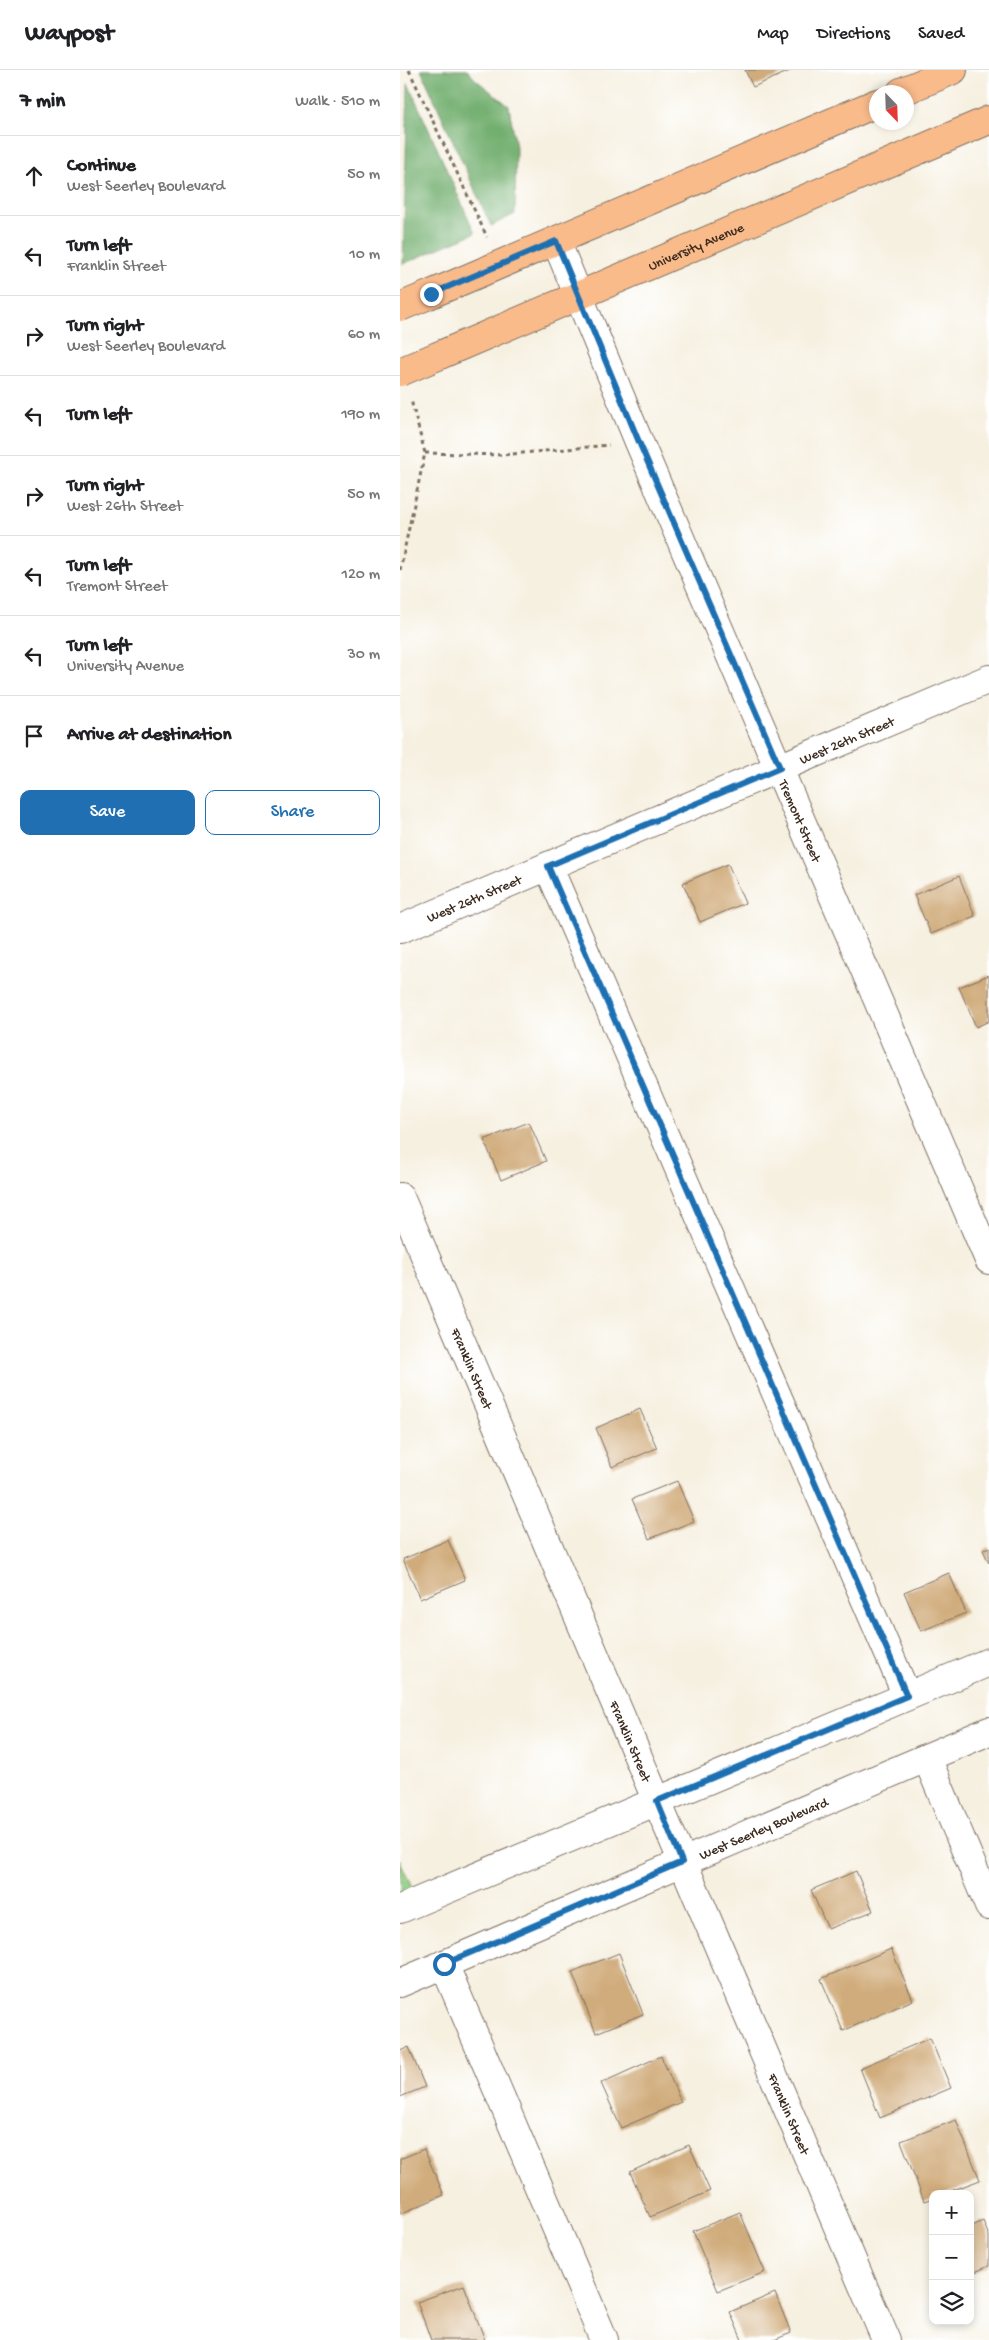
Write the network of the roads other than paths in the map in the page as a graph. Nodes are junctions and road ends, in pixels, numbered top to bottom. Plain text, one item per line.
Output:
1 (953, 70) edge
2 (914, 86) edge
3 (869, 106) edge
4 (989, 120) edge
5 (556, 241) junction
6 (579, 296) junction
7 (400, 307) edge
8 (405, 382) edge
9 (989, 679) edge
10 (780, 768) junction
11 (548, 866) junction
12 (400, 929) edge
13 (400, 1197) edge
14 (989, 1260) edge
15 (989, 1662) edge
16 (907, 1696) junction
17 (989, 1731) edge
18 (927, 1758) junction
19 (657, 1801) junction
20 (682, 1862) junction
21 (989, 1906) edge
22 (400, 1909) edge
23 (444, 1964) junction
24 (400, 1983) edge
25 (604, 2340) edge
26 (886, 2340) edge

1 - 2 main road
3 - 5 main road
4 - 6 main road, University Avenue
5 - 6 street, Tremont Street
5 - 7 main road, bridge
6 - 8 main road, University Avenue, bridge
6 - 10 street, Tremont Street
9 - 10 street, West 26th Street
10 - 11 street, West 26th Street
10 - 14 street, Tremont Street
11 - 12 street, West 26th Street
11 - 16 street
13 - 19 street, Franklin Street
15 - 16 street
16 - 19 street
17 - 18 street, West Seerley Boulevard
18 - 20 street, West Seerley Boulevard
18 - 21 street
19 - 20 street, Franklin Street
19 - 22 street
20 - 23 street, West Seerley Boulevard
20 - 26 street, Franklin Street
23 - 24 street, West Seerley Boulevard
23 - 25 street

